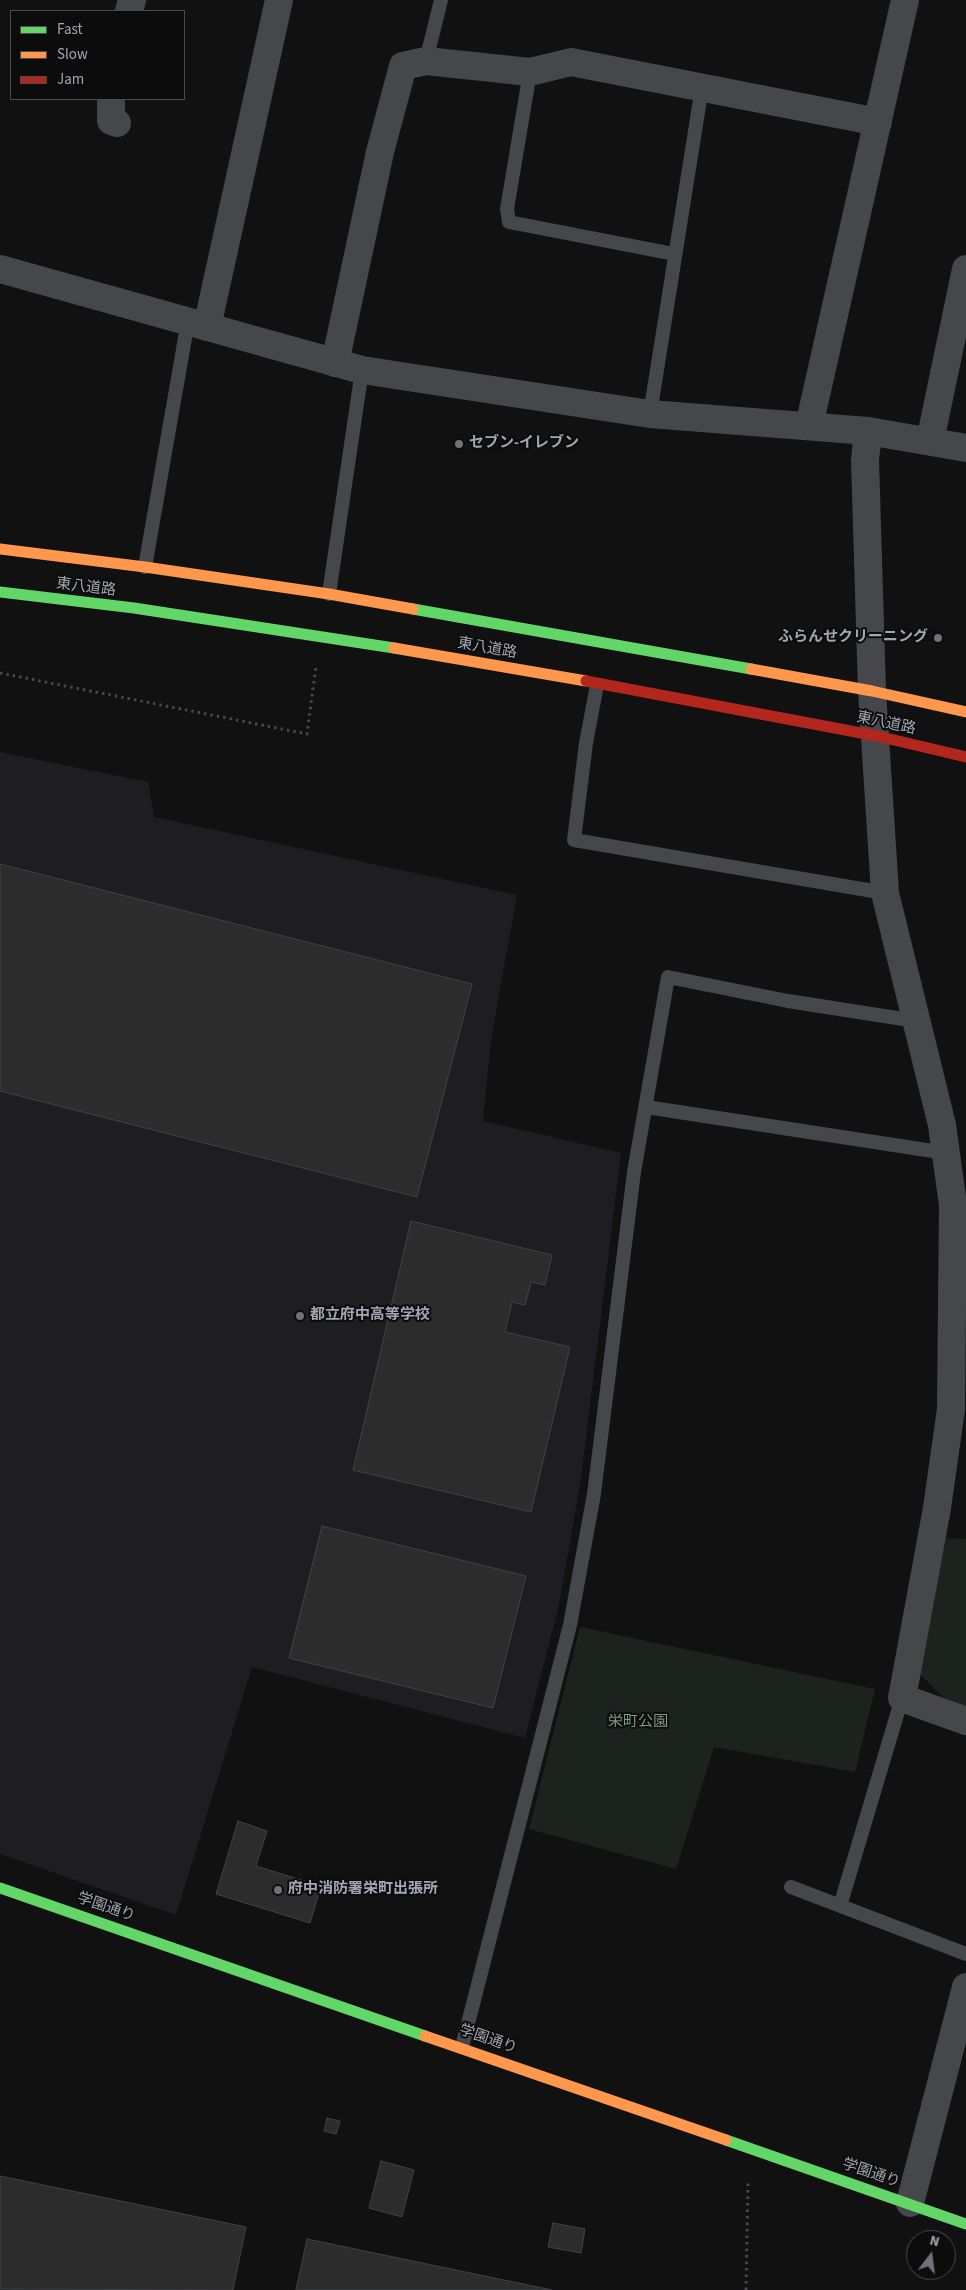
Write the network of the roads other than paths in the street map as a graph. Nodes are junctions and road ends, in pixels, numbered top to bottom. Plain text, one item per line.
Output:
1 (279, 0) edge
2 (440, 0) edge
3 (905, 0) edge
4 (426, 61) junction
5 (530, 72) junction
6 (702, 87) junction
7 (878, 122) junction
8 (674, 254) junction
9 (0, 269) edge
10 (966, 269) edge
11 (198, 324) junction
12 (335, 363) junction
13 (362, 370) junction
14 (650, 414) junction
15 (809, 426) junction
16 (868, 431) junction
17 (930, 441) junction
18 (966, 448) edge
19 (0, 549) edge
20 (145, 567) junction
21 (0, 592) edge
22 (328, 594) junction
23 (597, 685) junction
24 (872, 691) junction
25 (966, 712) edge
26 (876, 736) junction
27 (966, 757) edge
28 (885, 893) junction
29 (916, 1021) junction
30 (646, 1107) junction
31 (946, 1152) junction
32 (958, 1409) edge
33 (902, 1698) junction
34 (966, 1721) edge
35 (791, 1887) dead end
36 (0, 1888) edge
37 (840, 1906) junction
38 (966, 1954) edge
39 (966, 1987) edge
40 (462, 2047) junction
41 (910, 2203) junction
42 (966, 2224) edge

1 - 11 street
2 - 4 lane
3 - 7 street
4 - 5 street
4 - 12 street
5 - 6 street
5 - 8 lane
6 - 7 street
6 - 8 lane
7 - 15 street
8 - 14 lane
9 - 11 street
10 - 17 street
11 - 12 street
11 - 20 lane
12 - 13 street
13 - 14 street
13 - 22 lane
14 - 15 street
15 - 16 street
16 - 17 street
16 - 24 street
17 - 18 street
19 - 20 main road, 東八道路
20 - 22 main road, 東八道路
21 - 23 main road, 東八道路
22 - 24 main road, 東八道路
23 - 26 main road, 東八道路
23 - 28 lane
24 - 25 main road, 東八道路
24 - 26 street
26 - 27 main road, 東八道路
26 - 28 street
28 - 29 street
29 - 30 lane
29 - 31 street
30 - 31 lane
30 - 40 lane
31 - 32 street
32 - 33 street
33 - 34 street
33 - 37 lane
35 - 37 lane
36 - 40 main road, 学園通り
37 - 38 lane
39 - 41 street
40 - 41 main road, 学園通り
41 - 42 main road, 学園通り

